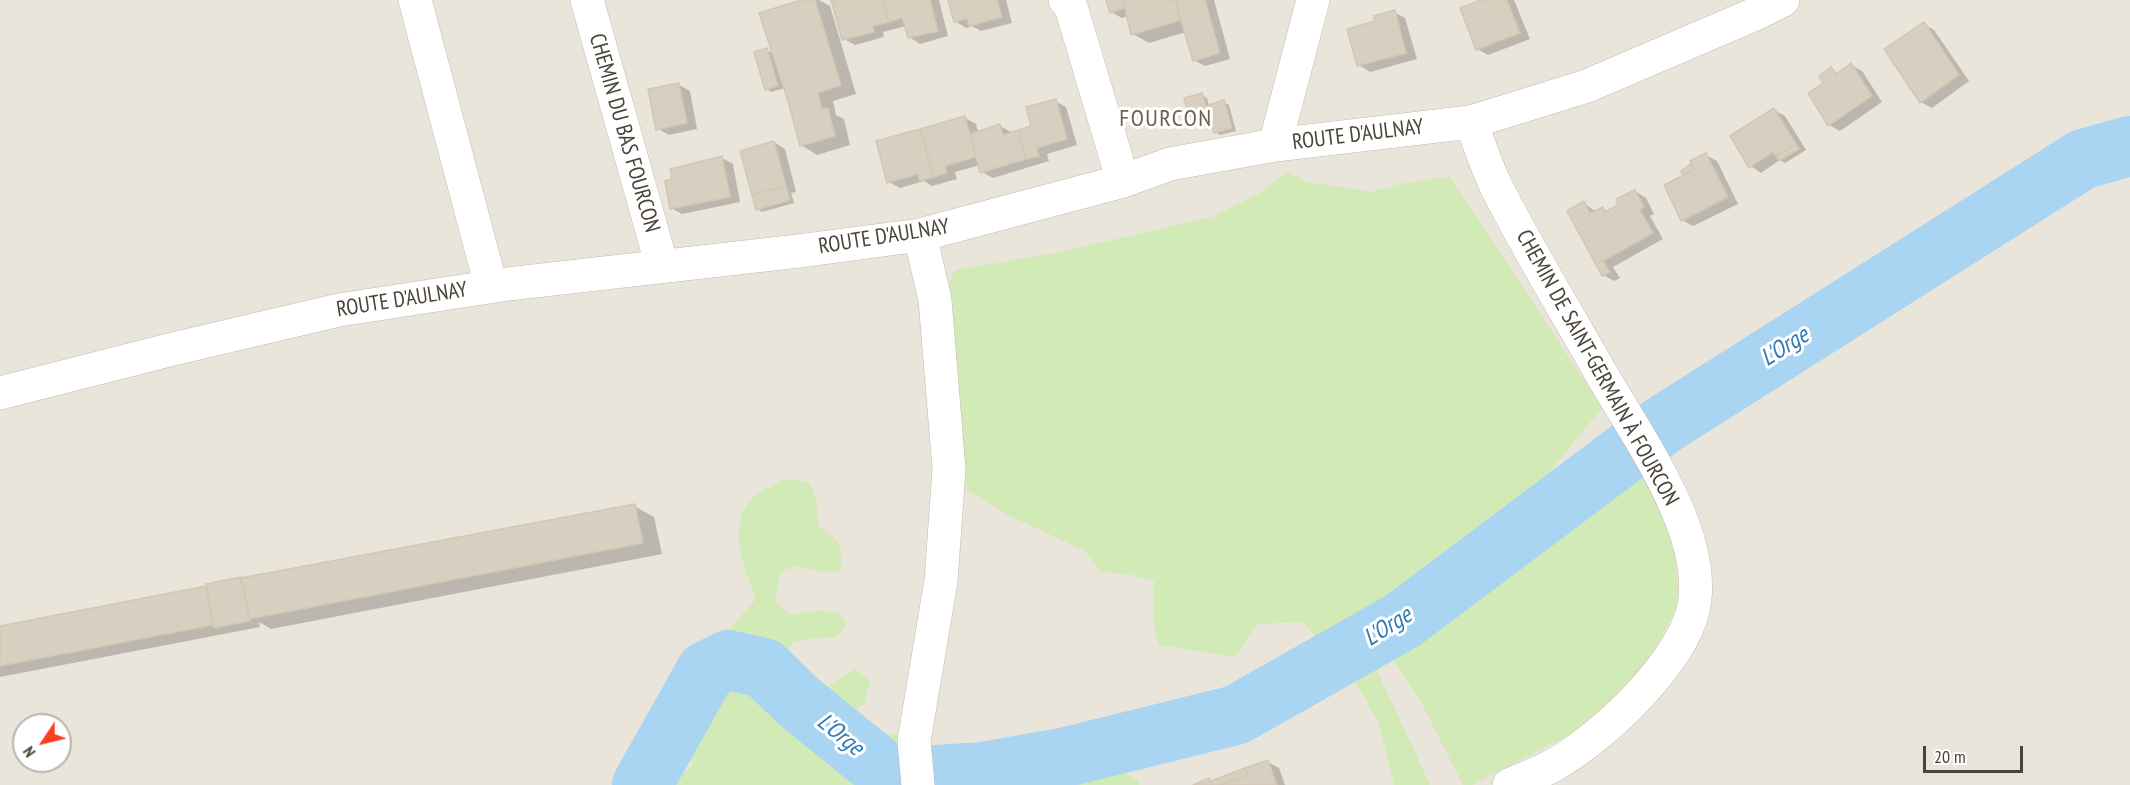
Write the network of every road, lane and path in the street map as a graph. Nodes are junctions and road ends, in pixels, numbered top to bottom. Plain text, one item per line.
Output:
1 (415, 0) edge
2 (587, 0) edge
3 (1065, 0) edge
4 (1313, 0) edge
5 (1762, 5) edge
6 (1471, 122) junction
7 (1275, 145) junction
8 (1123, 181) junction
9 (920, 236) junction
10 (662, 266) junction
11 (491, 286) junction
12 (0, 393) edge
13 (918, 785) edge
14 (1509, 785) edge

1 - 11 street
2 - 10 street, CHEMIN DU BAS FOURCON
3 - 8 street
4 - 7 street
5 - 6 street, ROUTE D'AULNAY
6 - 7 street, ROUTE D'AULNAY
6 - 14 street, CHEMIN DE SAINT-GERMAIN À FOURCON
7 - 8 street, ROUTE D'AULNAY
8 - 9 street, ROUTE D'AULNAY
9 - 10 street, ROUTE D'AULNAY
9 - 13 street
10 - 11 street, ROUTE D'AULNAY
11 - 12 street, ROUTE D'AULNAY

